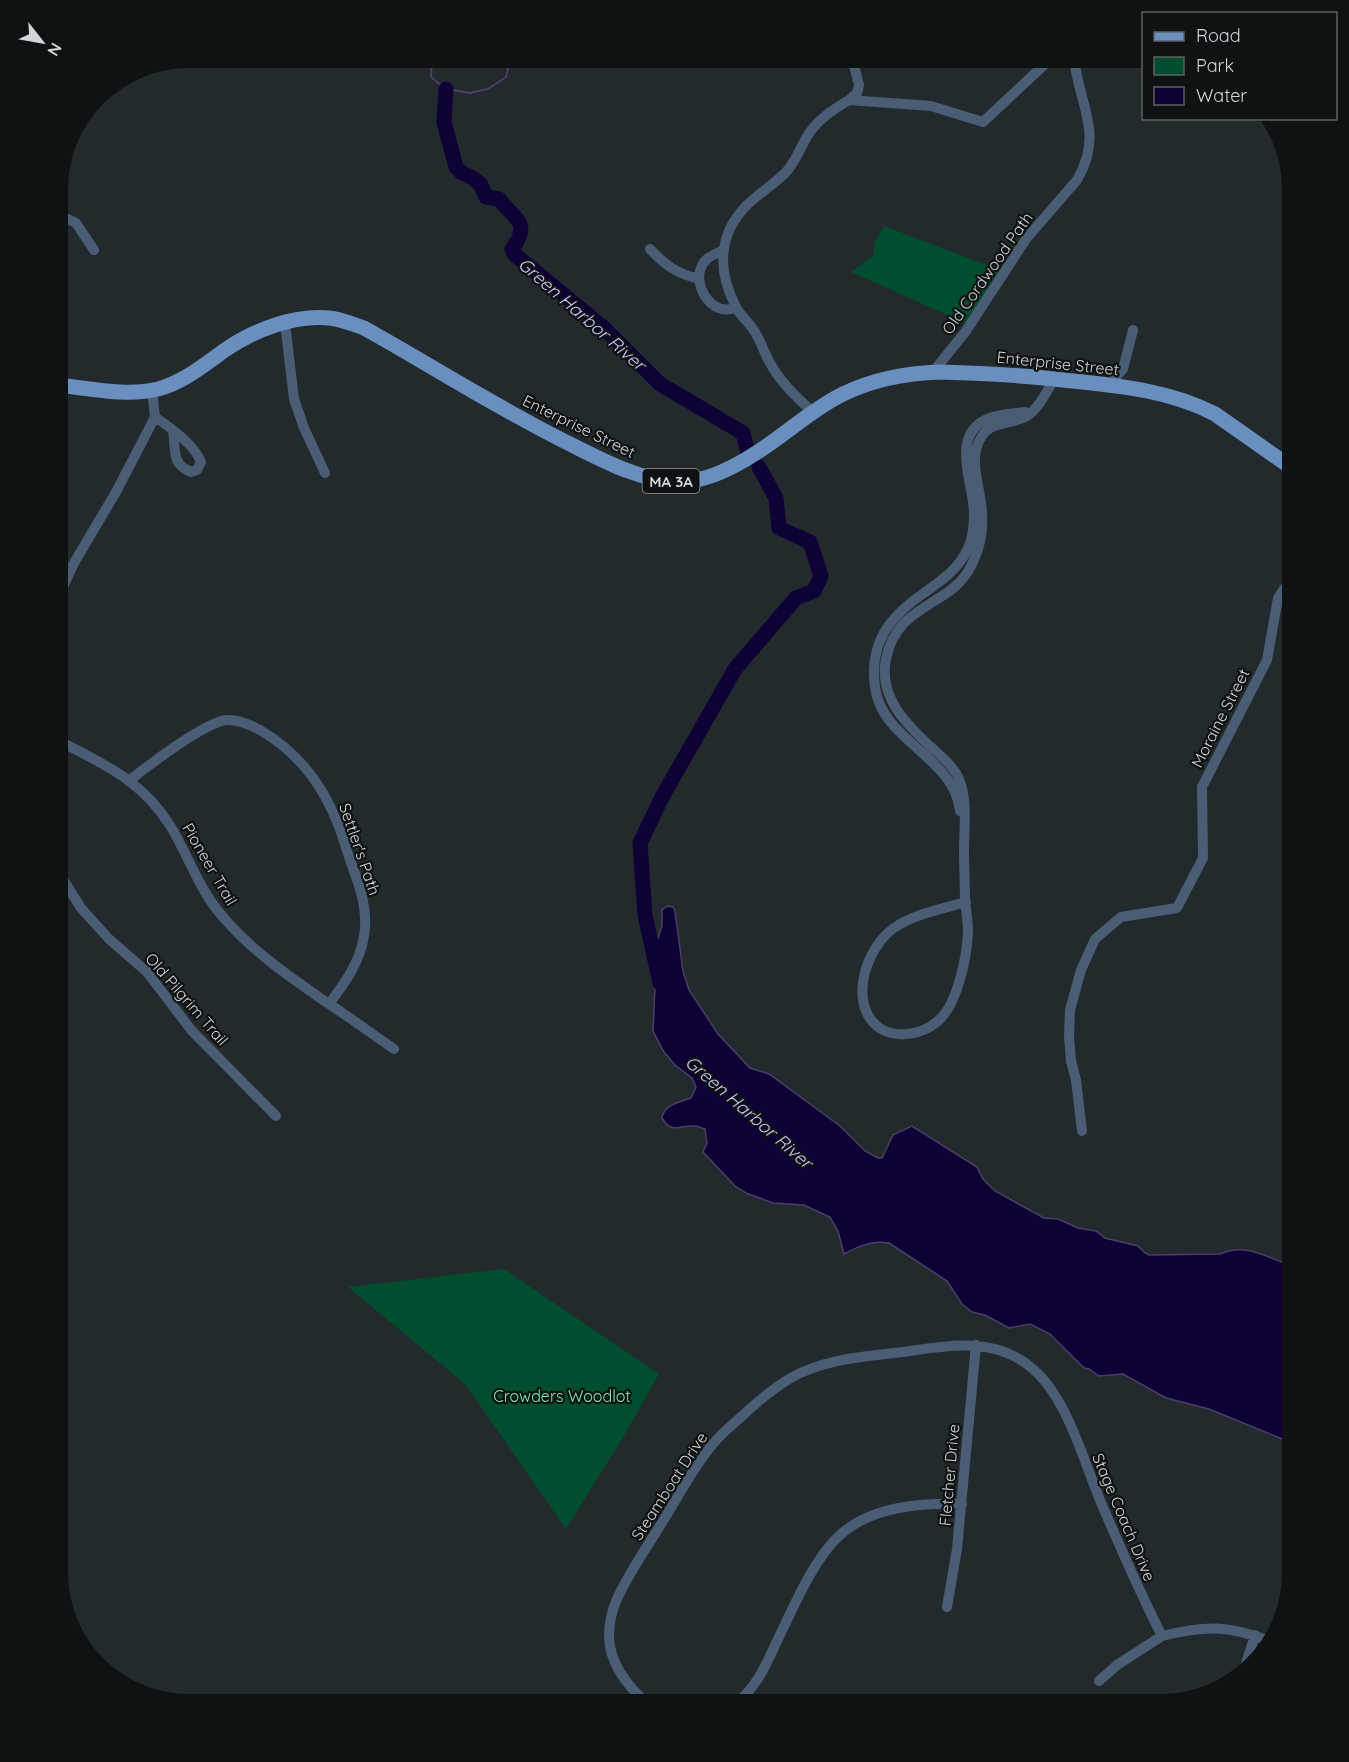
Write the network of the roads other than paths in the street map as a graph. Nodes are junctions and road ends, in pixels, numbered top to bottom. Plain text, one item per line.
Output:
1 (855, 68) edge
2 (1041, 68) edge
3 (1075, 68) edge
4 (849, 100) junction
5 (68, 219) edge
6 (650, 249) dead end
7 (94, 250) dead end
8 (724, 250) junction
9 (699, 279) junction
10 (736, 308) junction
11 (285, 323) junction
12 (1133, 330) dead end
13 (933, 372) junction
14 (1054, 379) junction
15 (1109, 385) junction
16 (68, 386) edge
17 (152, 390) junction
18 (814, 413) junction
19 (155, 417) junction
20 (173, 431) dead end
21 (1282, 461) edge
22 (325, 473) dead end
23 (68, 576) edge
24 (1282, 592) edge
25 (68, 746) edge
26 (130, 780) junction
27 (68, 887) edge
28 (966, 902) junction
29 (329, 1004) junction
30 (394, 1049) dead end
31 (276, 1116) dead end
32 (1082, 1131) dead end
33 (976, 1345) junction
34 (962, 1504) junction
35 (947, 1606) dead end
36 (1255, 1635) junction
37 (1162, 1636) junction
38 (1263, 1638) edge
39 (1249, 1655) edge
40 (1099, 1681) dead end
41 (638, 1694) edge
42 (747, 1694) edge

1 - 4 street
2 - 4 street
3 - 13 street, Old Cordwood Path
4 - 8 street
5 - 7 street
6 - 9 street
8 - 9 street
8 - 10 street
9 - 10 street
10 - 18 street
11 - 17 main road, Enterprise Street / MA 3A
11 - 18 main road, Enterprise Street / MA 3A
11 - 22 street
12 - 15 street
13 - 14 main road, Enterprise Street / MA 3A
13 - 18 main road, Enterprise Street / MA 3A
14 - 15 main road, Enterprise Street / MA 3A
14 - 28 street
15 - 21 main road, Enterprise Street / MA 3A
16 - 17 main road, Enterprise Street / MA 3A
17 - 19 street
19 - 20 street
19 - 23 street
24 - 32 street, Moraine Street
25 - 26 street, Pioneer Trail
26 - 29 street, Pioneer Trail
26 - 29 street, Settler's Path
27 - 31 street, Old Pilgrim Trail
28 - 28 street
29 - 30 street, Pioneer Trail
33 - 34 street, Fletcher Drive
33 - 37 street, Stage Coach Drive
33 - 41 street, Steamboat Drive
34 - 35 street, Fletcher Drive
34 - 42 street
36 - 37 street
36 - 38 street
36 - 39 street
37 - 40 street

